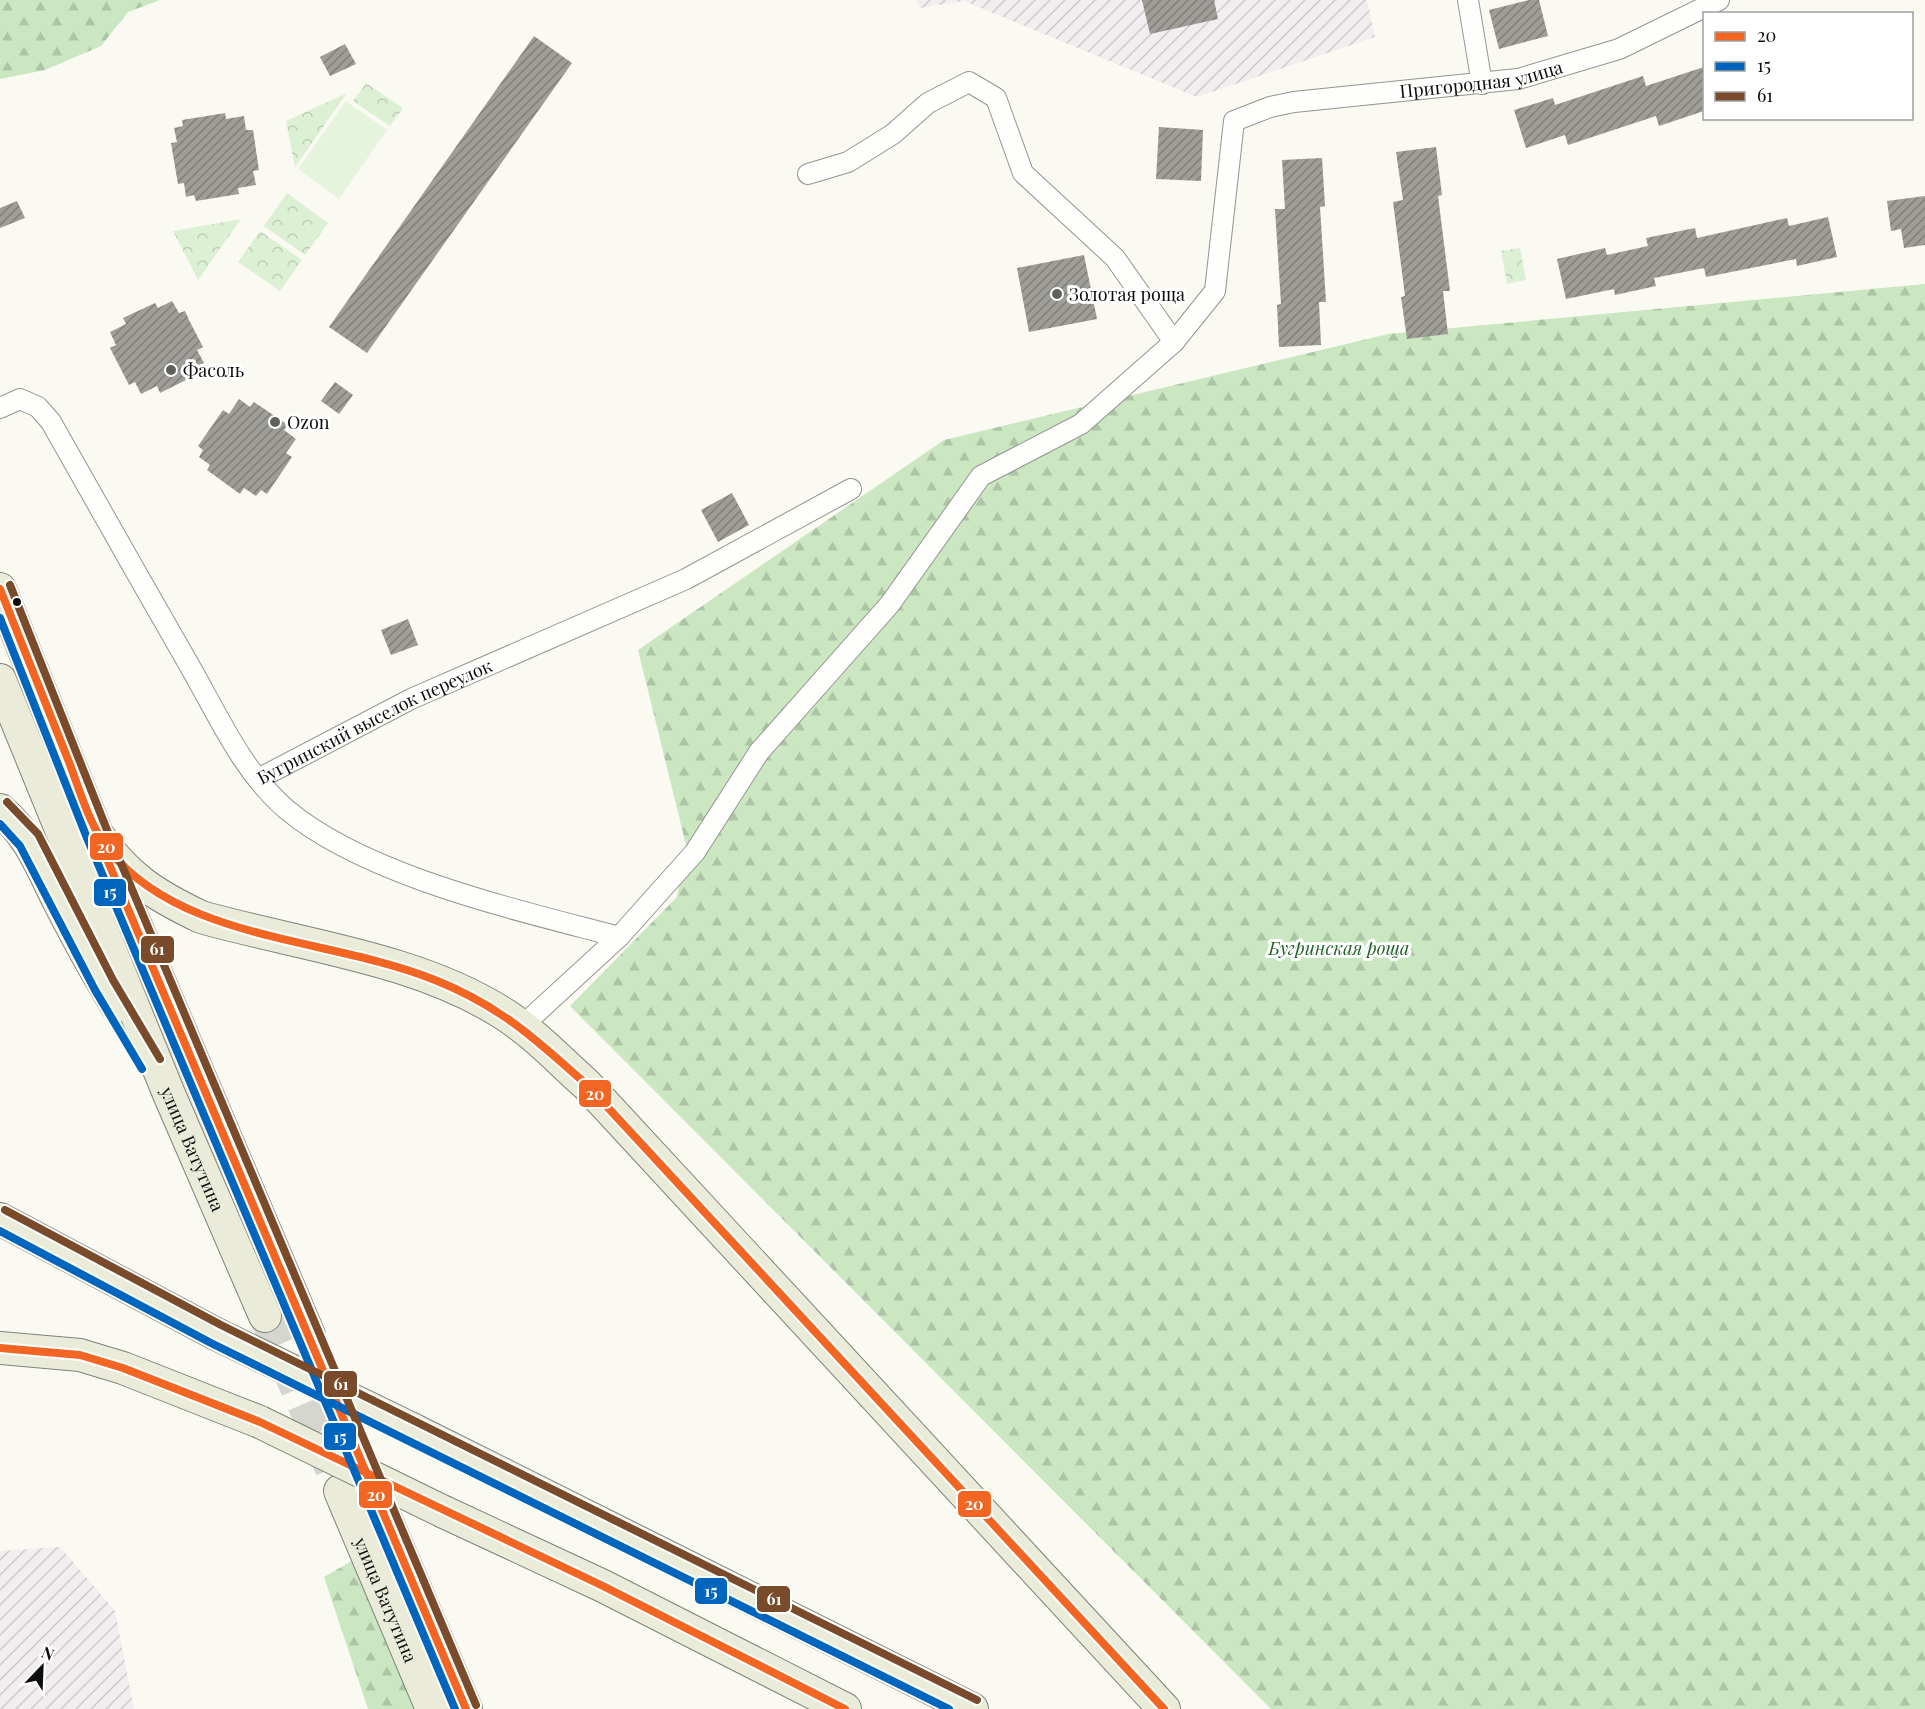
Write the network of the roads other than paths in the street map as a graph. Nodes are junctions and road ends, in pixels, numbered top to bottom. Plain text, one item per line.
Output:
1 (1468, 0) edge
2 (1719, 0) edge
3 (1482, 84) junction
4 (808, 174) dead end
5 (1174, 342) junction
6 (0, 408) edge
7 (851, 489) dead end
8 (0, 589) edge
9 (0, 680) edge
10 (258, 779) junction
11 (0, 810) edge
12 (97, 834) junction
13 (619, 937) junction
14 (522, 1026) junction
15 (169, 1094) junction
16 (0, 1219) edge
17 (265, 1316) tunnel mouth
18 (309, 1335) tunnel mouth
19 (0, 1348) edge
20 (340, 1491) tunnel mouth
21 (382, 1510) tunnel mouth
22 (432, 1709) edge
23 (466, 1709) edge
24 (846, 1709) edge
25 (972, 1709) edge
26 (1164, 1709) edge

1 - 3 street
2 - 3 street, Пригородная улица
3 - 5 street, Пригородная улица
4 - 5 street
5 - 13 street
6 - 10 street
7 - 10 street, Бугринский выселок переулок
8 - 12 main road, улица Ватутина
9 - 15 main road, улица Ватутина
10 - 13 street, Бугринский выселок переулок
11 - 15 main road
12 - 14 main road
12 - 18 main road, улица Ватутина
13 - 14 street
14 - 26 main road
15 - 17 main road, улица Ватутина
16 - 25 main road, bridge
19 - 24 main road, bridge
20 - 22 main road, улица Ватутина
21 - 23 main road, улица Ватутина

